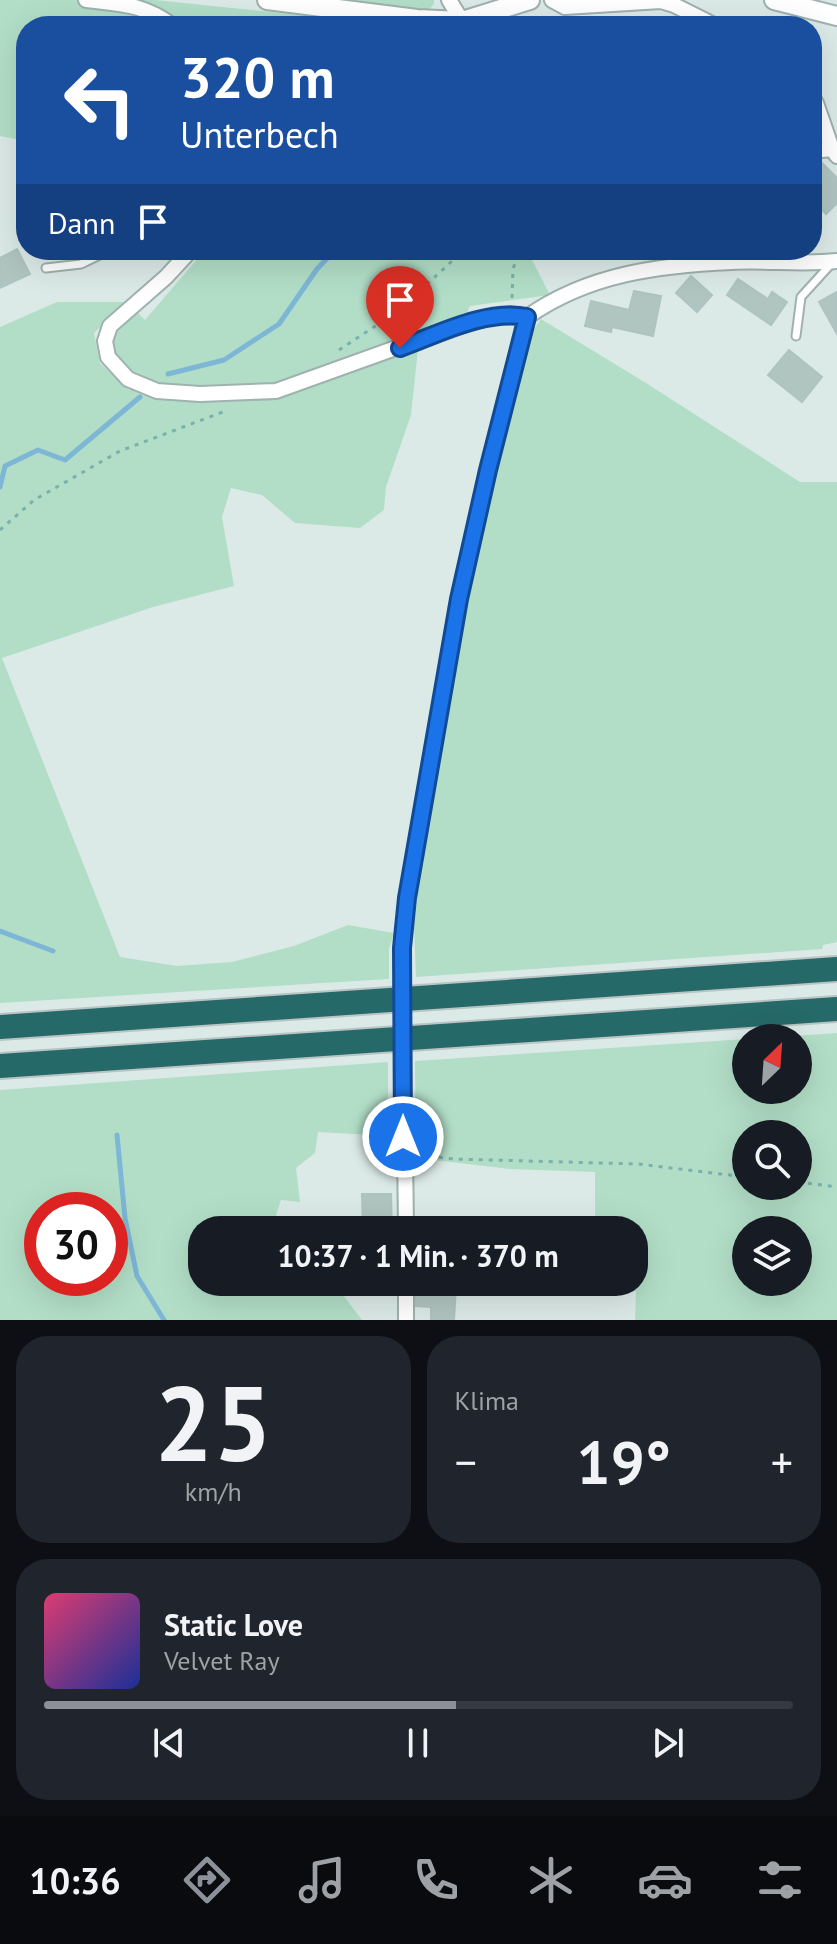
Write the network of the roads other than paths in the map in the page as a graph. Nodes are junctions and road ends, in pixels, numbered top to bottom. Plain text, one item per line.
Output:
1 (86, 0) edge
2 (267, 0) edge
3 (530, 0) edge
4 (552, 0) edge
5 (774, 0) edge
6 (160, 16) edge
7 (378, 16) edge
8 (485, 16) edge
9 (696, 16) edge
10 (837, 16) edge
11 (822, 122) edge
12 (834, 153) edge
13 (89, 260) edge
14 (182, 260) edge
15 (835, 262) edge
16 (46, 268) dead end
17 (532, 313) junction
18 (796, 336) dead end
19 (837, 969) edge
20 (837, 1009) edge
21 (0, 1027) edge
22 (0, 1066) edge
23 (406, 1216) edge
24 (406, 1296) edge
25 (406, 1320) edge

1 - 6 street
2 - 7 street
3 - 8 street
4 - 9 street
5 - 10 street
11 - 12 street
13 - 16 lane
14 - 17 street
15 - 17 street
15 - 18 lane
17 - 23 street, bridge
19 - 21 highway
20 - 22 highway
24 - 25 street

